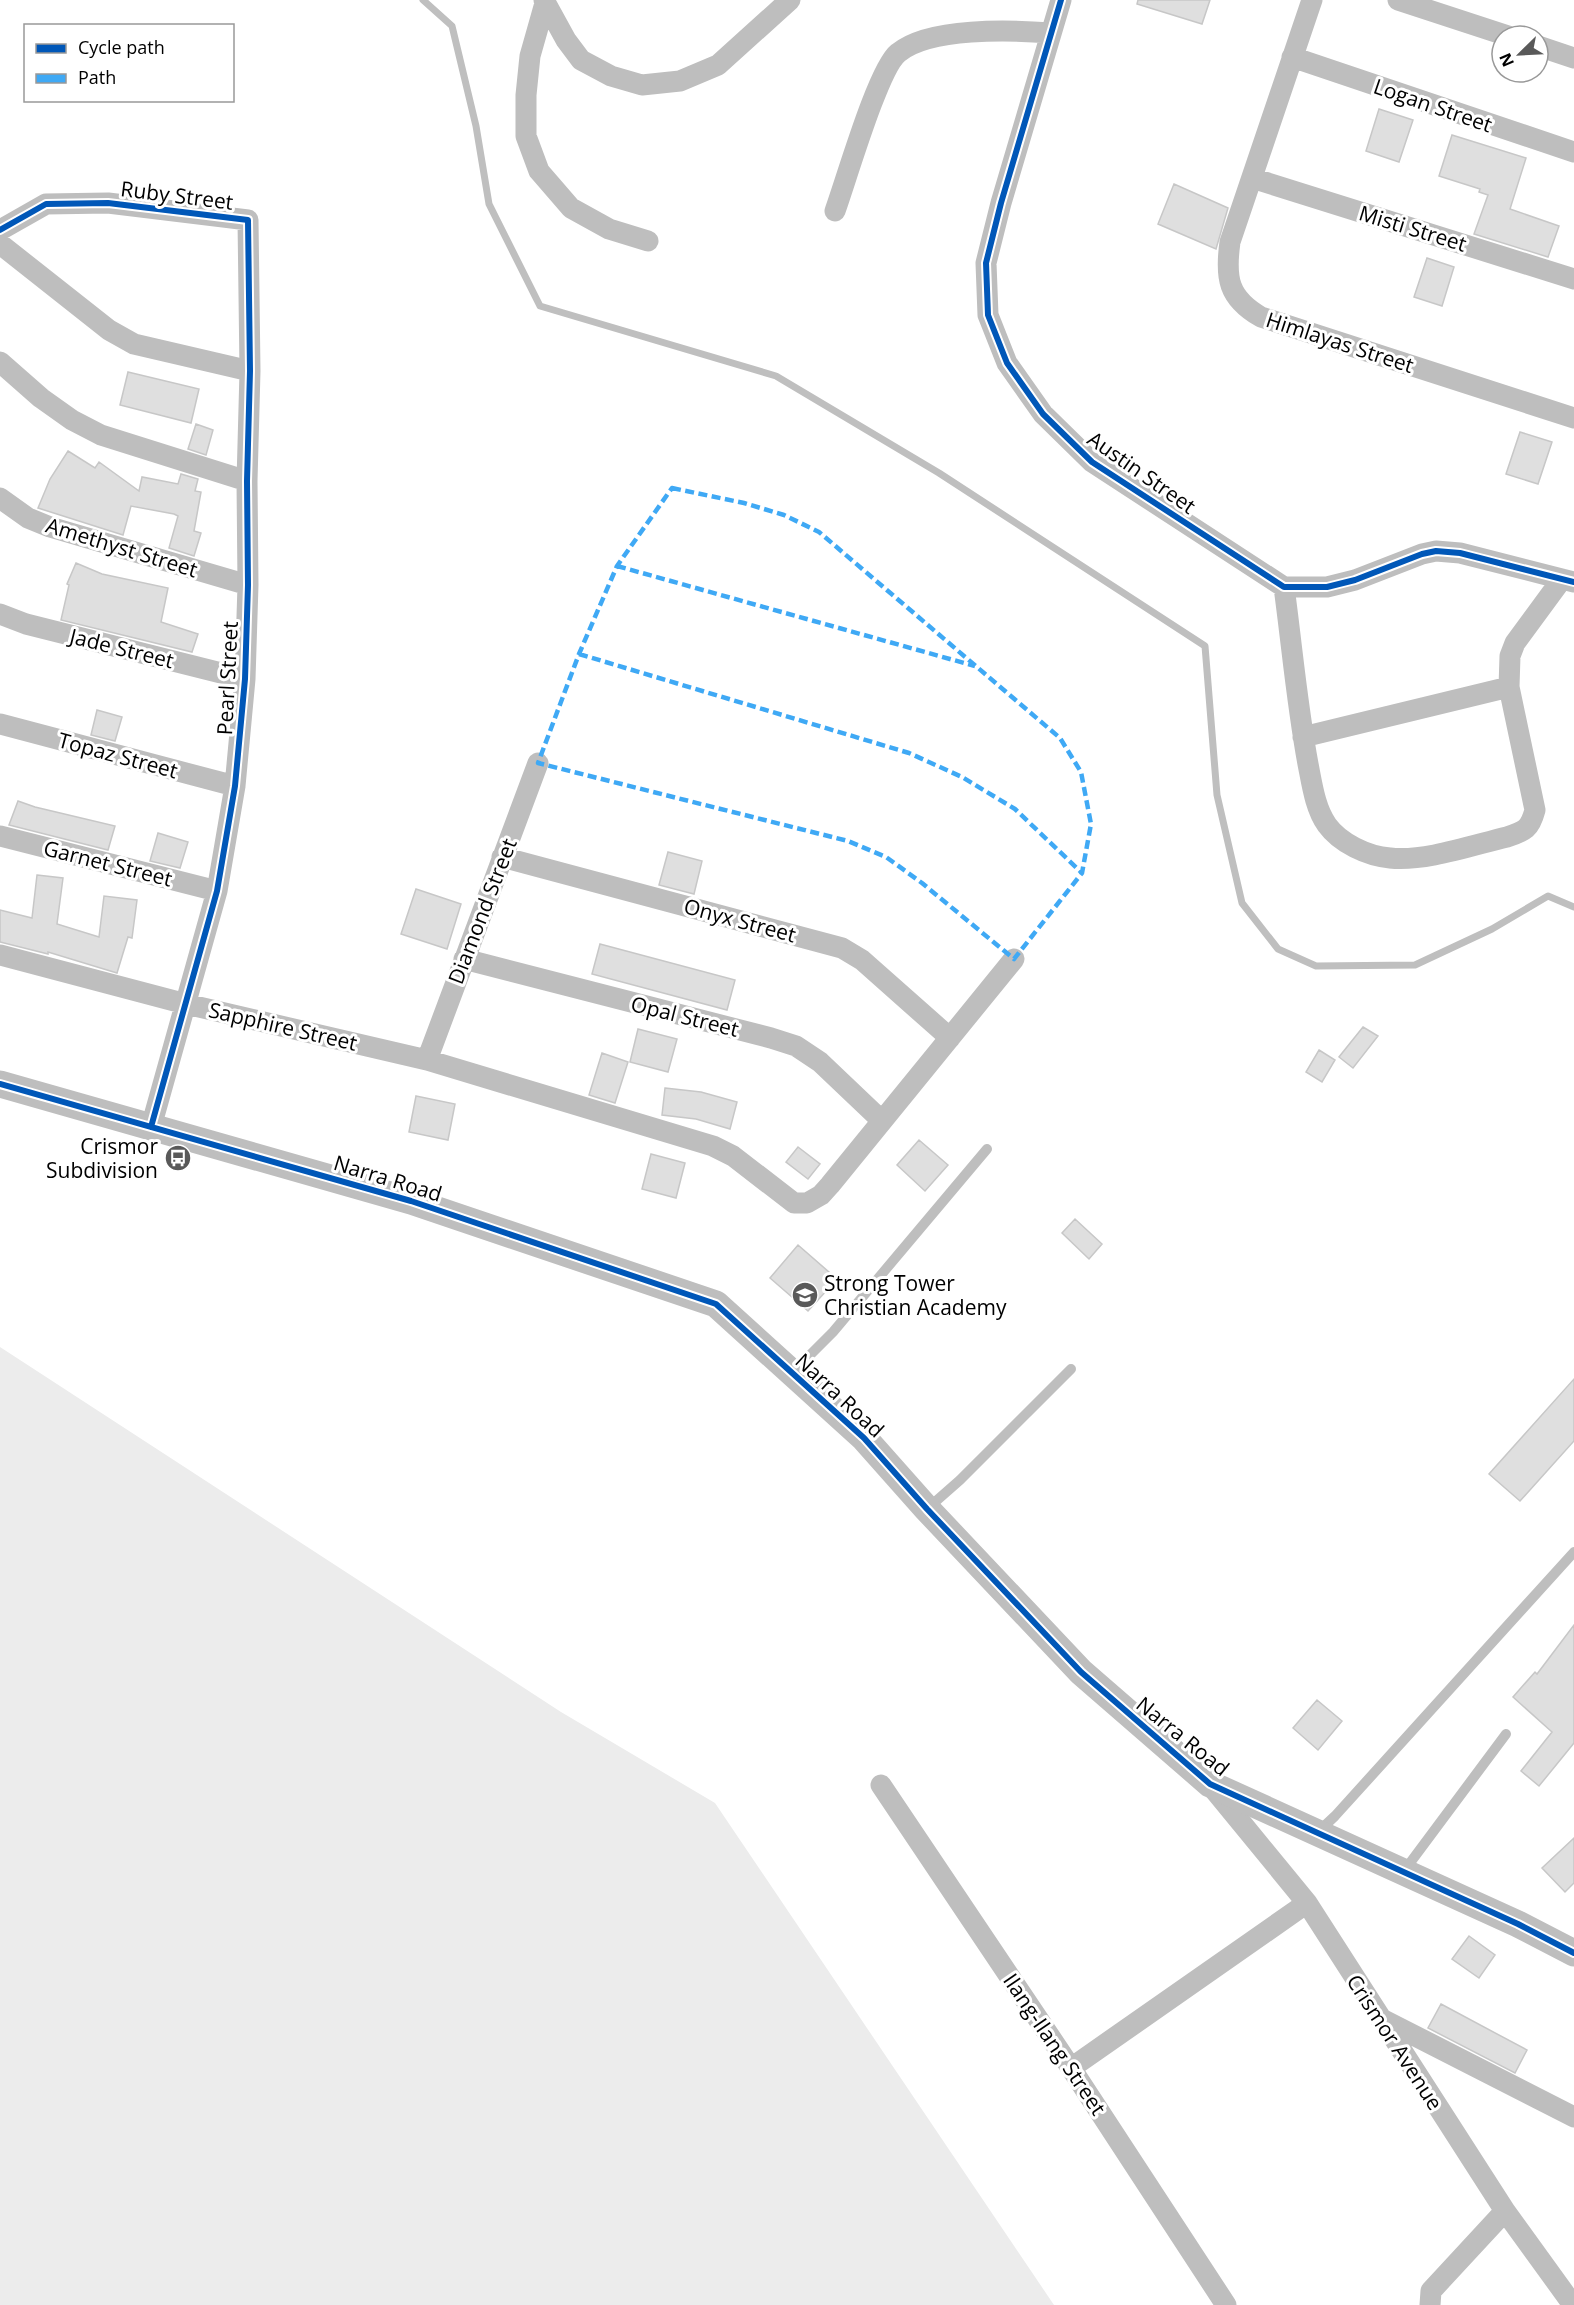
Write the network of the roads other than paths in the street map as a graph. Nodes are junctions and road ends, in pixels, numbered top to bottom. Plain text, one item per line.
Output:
1 (790, 0) edge
2 (1061, 0) edge
3 (1312, 0) edge
4 (1398, 0) edge
5 (544, 2) edge
6 (1490, 30) edge
7 (1051, 33) junction
8 (1550, 50) edge
9 (1292, 57) junction
10 (1574, 58) edge
11 (1574, 152) edge
12 (1252, 178) junction
13 (836, 211) dead end
14 (248, 220) joint
15 (0, 230) edge
16 (648, 241) dead end
17 (0, 244) edge
18 (1574, 279) edge
19 (0, 362) edge
20 (250, 371) junction
21 (1574, 418) edge
22 (248, 481) junction
23 (0, 498) edge
24 (1568, 581) edge
25 (248, 585) junction
26 (1284, 587) junction
27 (0, 614) edge
28 (245, 679) junction
29 (1509, 687) junction
30 (0, 724) edge
31 (1303, 737) junction
32 (538, 763) dead end
33 (236, 786) junction
34 (0, 836) edge
35 (502, 857) junction
36 (217, 891) junction
37 (0, 955) edge
38 (464, 959) junction
39 (1014, 959) dead end
40 (186, 1004) junction
41 (950, 1038) junction
42 (426, 1060) junction
43 (0, 1084) edge
44 (881, 1120) junction
45 (151, 1126) junction
46 (987, 1149) dead end
47 (1071, 1369) dead end
48 (793, 1373) junction
49 (927, 1509) junction
50 (1574, 1552) edge
51 (1506, 1734) dead end
52 (1210, 1784) junction
53 (881, 1785) dead end
54 (1318, 1832) junction
55 (1404, 1872) junction
56 (1307, 1903) junction
57 (1574, 1953) edge
58 (1380, 2018) junction
59 (1071, 2068) junction
60 (1574, 2117) edge
61 (1504, 2211) junction
62 (1568, 2289) edge
63 (1226, 2305) edge
64 (1430, 2305) edge
65 (1574, 2305) edge

1 - 5 street
2 - 7 street, Austin Street
3 - 9 street, Himlayas Street
4 - 6 street
5 - 16 street
7 - 13 street
7 - 26 street, Austin Street
8 - 10 street
9 - 11 street, Logan Street
9 - 12 street, Himlayas Street
12 - 18 street, Misti Street
12 - 21 street, Himlayas Street
14 - 15 street, Ruby Street
14 - 20 street, Pearl Street
17 - 20 street
19 - 22 street
20 - 22 street, Pearl Street
22 - 25 street, Pearl Street
23 - 25 street, Amethyst Street
24 - 26 street
24 - 29 street
25 - 28 street, Pearl Street
26 - 31 street
27 - 28 street, Jade Street
28 - 33 street, Pearl Street
29 - 31 street
29 - 31 street
30 - 33 street, Topaz Street
32 - 35 street, Diamond Street
33 - 36 street, Pearl Street
34 - 36 street, Garnet Street
35 - 38 street, Diamond Street
35 - 41 street, Onyx Street
36 - 40 street, Pearl Street
37 - 40 street, Sapphire Street
38 - 42 street, Diamond Street
38 - 44 street, Opal Street
39 - 41 street
40 - 42 street, Sapphire Street
40 - 45 street, Pearl Street
41 - 44 street
42 - 44 street, Sapphire Street
43 - 45 street, Narra Road
45 - 48 street, Narra Road
46 - 48 lane
47 - 49 lane
48 - 49 street, Narra Road
49 - 52 street, Narra Road
50 - 54 lane
51 - 55 lane
52 - 54 street, Narra Road
52 - 56 street, Crismor Avenue
53 - 59 street, Ilang-Ilang Street
54 - 55 street, Narra Road
55 - 57 street, Narra Road
56 - 58 street, Crismor Avenue
56 - 59 street
58 - 60 street
58 - 61 street, Crismor Avenue
59 - 63 street, Ilang-Ilang Street
61 - 62 street, Crismor Avenue
61 - 64 street
62 - 65 street, Crismor Avenue

